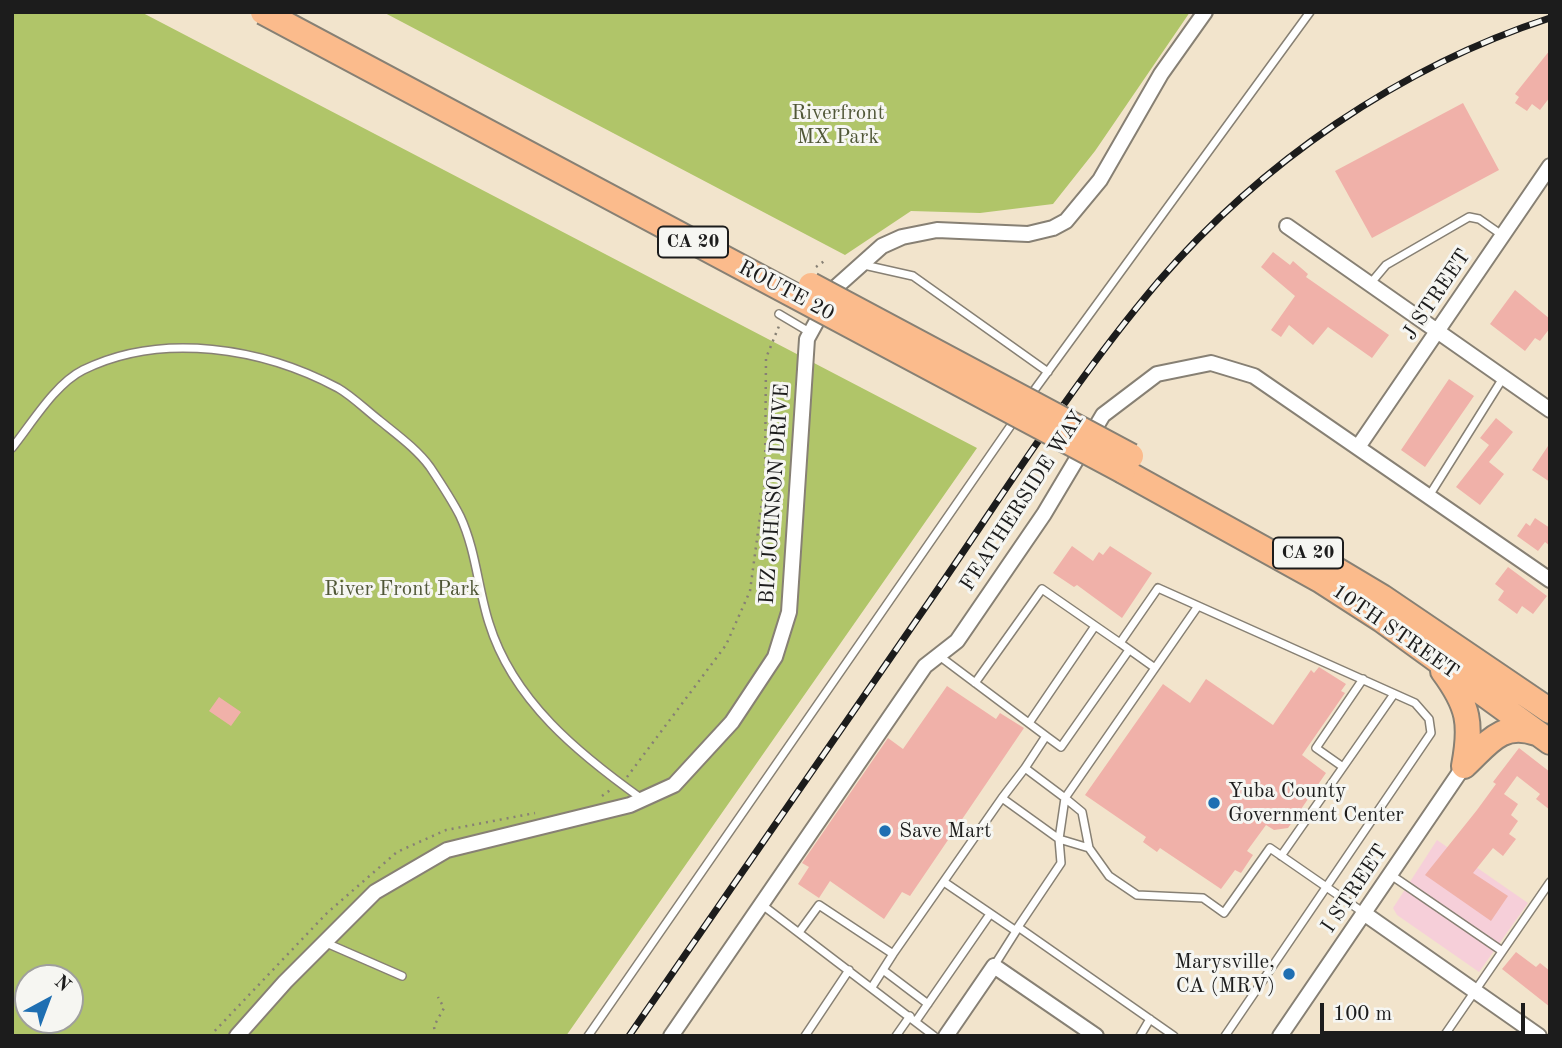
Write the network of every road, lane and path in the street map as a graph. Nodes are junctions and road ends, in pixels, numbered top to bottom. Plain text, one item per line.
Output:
1 (262, 12) edge
2 (298, 12) edge
3 (1205, 12) edge
4 (1310, 12) edge
5 (1550, 166) edge
6 (1287, 226) dead end
7 (1503, 235) junction
8 (827, 258) dead end
9 (860, 265) junction
10 (813, 271) dead end
11 (1370, 284) junction
12 (781, 316) joint
13 (1438, 331) junction
14 (810, 333) junction
15 (1048, 372) junction
16 (1504, 377) junction
17 (1550, 410) edge
18 (12, 447) edge
19 (1358, 447) junction
20 (1127, 463) junction
21 (1429, 496) junction
22 (1550, 580) edge
23 (1198, 606) junction
24 (1095, 626) junction
25 (1120, 643) junction
26 (1129, 650) junction
27 (938, 655) junction
28 (1433, 656) junction
29 (1155, 668) junction
30 (1363, 679) junction
31 (975, 683) junction
32 (1394, 694) junction
33 (1550, 711) edge
34 (1029, 723) junction
35 (1046, 736) junction
36 (1545, 738) edge
37 (1464, 766) junction
38 (1343, 767) junction
39 (1025, 768) junction
40 (620, 783) junction
41 (600, 797) dead end
42 (1065, 798) junction
43 (642, 799) junction
44 (1002, 799) junction
45 (544, 811) dead end
46 (1059, 839) junction
47 (1089, 848) junction
48 (1281, 856) junction
49 (1391, 875) junction
50 (944, 882) junction
51 (1550, 882) edge
52 (1326, 886) junction
53 (760, 903) junction
54 (990, 914) junction
55 (1364, 914) junction
56 (1017, 929) junction
57 (800, 931) junction
58 (323, 942) junction
59 (1502, 951) junction
60 (893, 954) junction
61 (994, 966) junction
62 (849, 970) junction
63 (883, 970) junction
64 (402, 976) dead end
65 (872, 987) junction
66 (1475, 992) junction
67 (438, 997) dead end
68 (928, 1004) junction
69 (913, 1018) junction
70 (1150, 1019) junction
71 (210, 1036) edge
72 (237, 1036) edge
73 (435, 1036) edge
74 (587, 1036) edge
75 (671, 1036) edge
76 (805, 1036) edge
77 (896, 1036) edge
78 (934, 1036) edge
79 (946, 1036) edge
80 (1096, 1036) edge
81 (1140, 1036) edge
82 (1174, 1036) edge
83 (1225, 1036) edge
84 (1280, 1036) edge
85 (1444, 1036) edge
86 (1539, 1036) edge

1 - 20 highway, ROUTE 20 / CA 20, bridge
2 - 20 highway, ROUTE 20 / CA 20, bridge
3 - 9 street, BIZ JOHNSON DRIVE
4 - 15 lane
5 - 7 street, J STREET
6 - 11 street
7 - 11 lane
7 - 13 street, J STREET
8 - 10 path
9 - 14 street, BIZ JOHNSON DRIVE
9 - 15 lane
11 - 13 street
12 - 14 lane
12 - 40 path
13 - 16 street
13 - 19 street, J STREET
14 - 43 street, BIZ JOHNSON DRIVE
15 - 74 lane
16 - 17 street
16 - 21 lane
18 - 40 lane
19 - 21 street, FEATHERSIDE WAY
19 - 27 street, FEATHERSIDE WAY
20 - 28 highway, 10TH STREET / CA 20
20 - 33 highway, 10TH STREET / CA 20
21 - 22 street, FEATHERSIDE WAY
23 - 25 lane
23 - 29 lane
23 - 30 lane
24 - 25 lane
24 - 31 lane
24 - 34 lane
25 - 26 lane
26 - 29 lane
26 - 35 lane
27 - 31 lane
27 - 53 street, FEATHERSIDE WAY
28 - 36 highway, 10TH STREET / CA 20
28 - 37 highway
29 - 42 lane
30 - 32 lane
30 - 38 lane
31 - 34 lane
32 - 38 lane
32 - 52 lane
34 - 35 lane
35 - 39 lane
36 - 37 highway
37 - 49 street, I STREET
38 - 48 lane
39 - 42 lane
39 - 44 lane
40 - 41 path
40 - 43 lane
42 - 46 lane
42 - 47 lane
43 - 58 street, BIZ JOHNSON DRIVE
44 - 46 lane
44 - 50 lane
45 - 71 path
46 - 47 lane
46 - 56 lane
47 - 48 lane
48 - 52 lane
49 - 55 street, I STREET
49 - 59 lane
50 - 54 lane
50 - 60 lane
51 - 59 lane
52 - 55 lane
52 - 83 lane
53 - 57 lane
53 - 75 street, FEATHERSIDE WAY
54 - 56 lane
54 - 68 lane
55 - 66 street
55 - 84 street, I STREET
56 - 61 lane
56 - 70 lane
57 - 60 lane
57 - 62 lane
58 - 64 lane
58 - 72 street, BIZ JOHNSON DRIVE
59 - 66 lane
60 - 63 lane
61 - 79 street
61 - 80 street
62 - 65 lane
62 - 76 lane
63 - 65 lane
63 - 68 lane
65 - 69 lane
66 - 85 lane
66 - 86 street
67 - 73 path
68 - 69 lane
69 - 77 lane
69 - 78 lane
70 - 81 lane
70 - 82 lane

